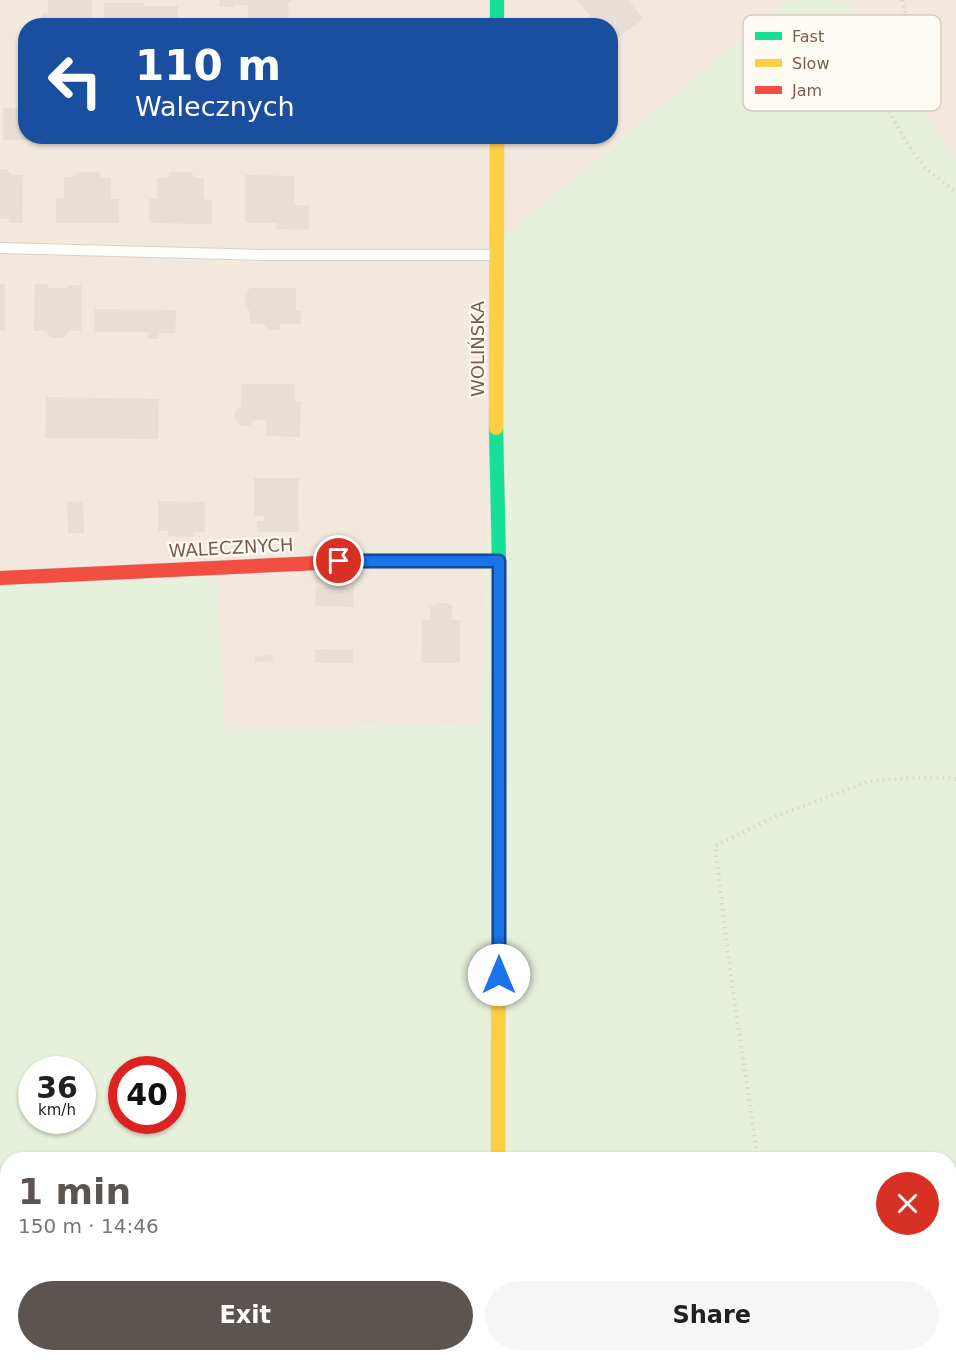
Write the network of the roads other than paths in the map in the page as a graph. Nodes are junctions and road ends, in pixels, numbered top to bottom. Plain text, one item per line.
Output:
1 (497, 0) edge
2 (497, 18) edge
3 (497, 144) edge
4 (0, 248) edge
5 (497, 255) junction
6 (499, 561) junction
7 (0, 578) edge
8 (498, 1152) edge

1 - 2 street
3 - 5 street, WOLIŃSKA
4 - 5 lane
5 - 6 street, WOLIŃSKA
6 - 7 street, WALECZNYCH
6 - 8 street, WOLIŃSKA

